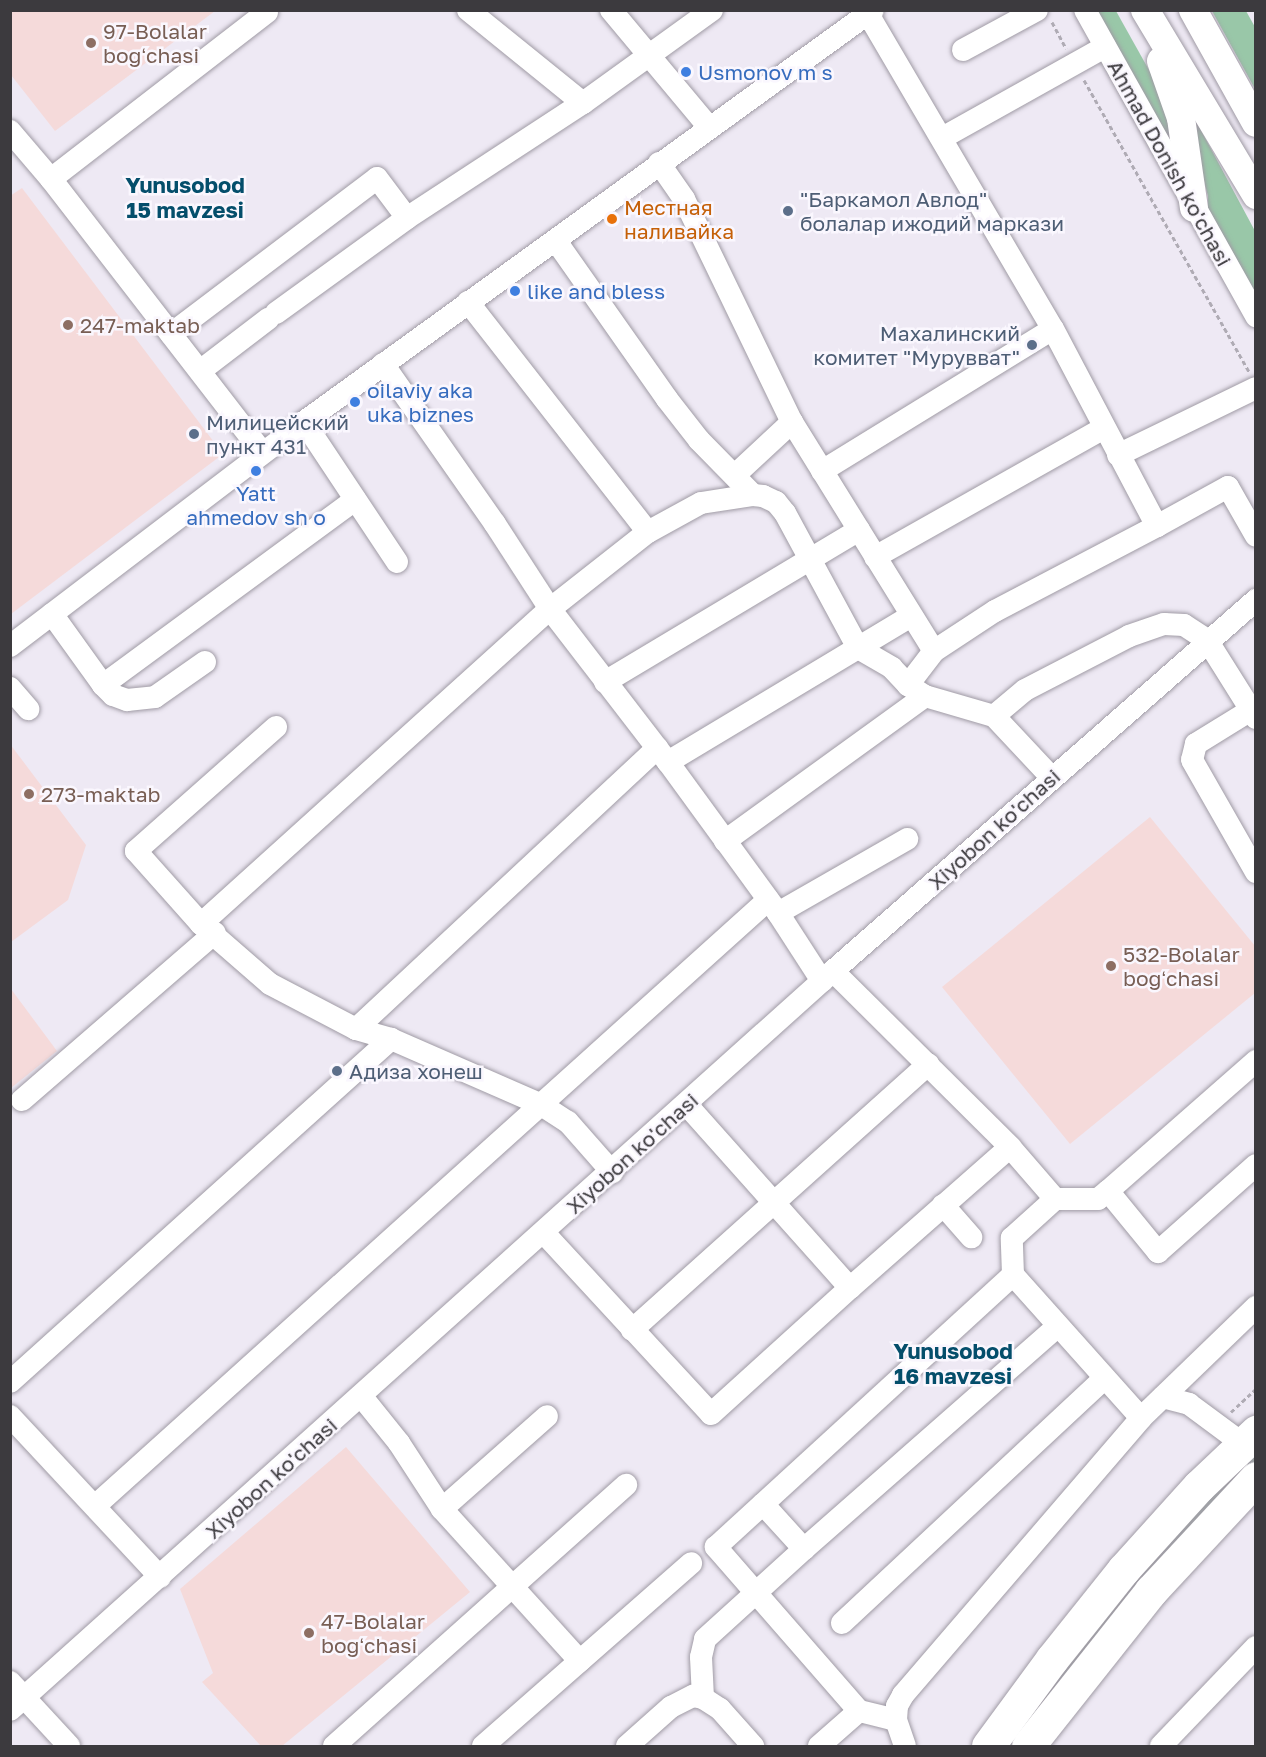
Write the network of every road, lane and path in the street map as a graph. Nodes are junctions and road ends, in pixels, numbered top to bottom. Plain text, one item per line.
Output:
1 (468, 10) edge
2 (611, 10) edge
3 (712, 10) edge
4 (1085, 10) edge
5 (1145, 10) edge
6 (1193, 10) edge
7 (267, 12) edge
8 (865, 13) edge
9 (1044, 15) edge
10 (1105, 47) junction
11 (963, 50) dead end
12 (647, 56) junction
13 (1075, 64) junction
14 (583, 103) junction
15 (1256, 123) edge
16 (709, 127) junction
17 (10, 131) edge
18 (942, 138) junction
19 (659, 164) junction
20 (51, 179) junction
21 (1256, 195) edge
22 (1194, 208) junction
23 (407, 218) junction
24 (556, 241) junction
25 (468, 302) junction
26 (1256, 316) edge
27 (1053, 328) junction
28 (171, 334) junction
29 (383, 364) junction
30 (200, 371) junction
31 (1253, 381) edge
32 (304, 422) junction
33 (792, 422) junction
34 (1104, 428) junction
35 (263, 453) junction
36 (1118, 456) junction
37 (822, 471) junction
38 (735, 475) junction
39 (753, 495) junction
40 (356, 500) junction
41 (1157, 526) junction
42 (859, 530) junction
43 (648, 532) junction
44 (1256, 536) edge
45 (875, 557) junction
46 (810, 558) junction
47 (397, 562) dead end
48 (1256, 600) edge
49 (550, 609) junction
50 (52, 614) junction
51 (911, 616) junction
52 (1207, 640) junction
53 (10, 646) edge
54 (858, 648) junction
55 (934, 651) junction
56 (206, 662) dead end
57 (605, 682) junction
58 (103, 685) junction
59 (10, 688) edge
60 (917, 690) junction
61 (28, 709) dead end
62 (1253, 714) edge
63 (994, 716) junction
64 (276, 727) dead end
65 (662, 755) junction
66 (1052, 778) junction
67 (907, 839) dead end
68 (725, 841) junction
69 (1256, 872) edge
70 (773, 907) junction
71 (208, 928) junction
72 (828, 976) junction
73 (357, 1029) junction
74 (391, 1039) junction
75 (1256, 1061) edge
76 (928, 1064) junction
77 (22, 1100) dead end
78 (540, 1104) junction
79 (686, 1104) junction
80 (1010, 1147) junction
81 (1256, 1165) edge
82 (612, 1172) junction
83 (1108, 1191) junction
84 (1055, 1199) junction
85 (773, 1204) junction
86 (943, 1205) junction
87 (544, 1233) junction
88 (971, 1237) dead end
89 (1013, 1275) junction
90 (850, 1288) junction
91 (1256, 1307) edge
92 (1058, 1326) junction
93 (632, 1330) junction
94 (1104, 1378) junction
95 (10, 1382) edge
96 (1256, 1389) edge
97 (362, 1396) junction
98 (1163, 1397) junction
99 (10, 1416) edge
100 (547, 1416) dead end
101 (1140, 1418) junction
102 (1239, 1433) edge
103 (1256, 1478) edge
104 (626, 1485) dead end
105 (763, 1504) junction
106 (94, 1506) junction
107 (442, 1509) junction
108 (804, 1549) junction
109 (691, 1563) dead end
110 (160, 1577) junction
111 (513, 1587) junction
112 (757, 1592) junction
113 (842, 1623) dead end
114 (1256, 1647) edge
115 (580, 1661) junction
116 (15, 1696) edge
117 (703, 1698) junction
118 (859, 1711) junction
119 (896, 1720) junction
120 (69, 1746) edge
121 (334, 1746) edge
122 (483, 1746) edge
123 (627, 1746) edge
124 (753, 1746) edge
125 (819, 1746) edge
126 (905, 1746) edge
127 (988, 1746) edge
128 (1028, 1746) edge
129 (1161, 1746) edge

1 - 14 street
2 - 12 street
3 - 12 street
4 - 10 street, Ahmad Donish ko'chasi
5 - 21 main road
5 - 22 main road
6 - 15 main road
7 - 20 street
8 - 16 street
8 - 18 street
9 - 11 street
9 - 13 path
10 - 13 street
10 - 22 street, Ahmad Donish ko'chasi
12 - 14 street
12 - 16 street
13 - 18 street
13 - 31 path
14 - 23 street
16 - 19 street
17 - 20 street
18 - 27 street
19 - 24 street
19 - 33 street
20 - 28 street
22 - 26 street, Ahmad Donish ko'chasi
23 - 28 street
23 - 30 street
24 - 25 street
24 - 38 street
25 - 29 street
25 - 43 street
27 - 34 street
27 - 37 street
28 - 30 street
29 - 32 street
29 - 49 street
30 - 35 street
31 - 36 street
32 - 35 street
32 - 40 street
33 - 37 street
33 - 38 street
34 - 36 street
34 - 45 street
35 - 50 street
36 - 41 street
37 - 42 street
38 - 39 street
39 - 43 street
39 - 46 street
40 - 47 street
40 - 58 street
41 - 44 street
41 - 55 street
42 - 45 street
42 - 46 street
43 - 49 street
45 - 51 street
46 - 54 street
46 - 57 street
48 - 52 street, Xiyobon ko'chasi
49 - 57 street
49 - 71 street
50 - 53 street
50 - 58 street
51 - 54 street
51 - 55 street
52 - 62 street
52 - 63 street
52 - 66 street, Xiyobon ko'chasi
54 - 60 street
54 - 65 street
55 - 60 street
56 - 58 street
57 - 65 street
59 - 61 street
60 - 63 street
60 - 68 street
62 - 69 street
63 - 66 street
64 - 71 street
65 - 68 street
65 - 73 street
66 - 72 street, Xiyobon ko'chasi
67 - 70 street
68 - 70 street
70 - 72 street
70 - 78 street
71 - 73 street
71 - 77 street
72 - 76 street
72 - 79 street, Xiyobon ko'chasi
73 - 74 street
74 - 78 street
74 - 95 street
75 - 83 street
76 - 80 street
76 - 85 street
78 - 82 street
78 - 106 street
79 - 82 street, Xiyobon ko'chasi
79 - 85 street
80 - 84 street
80 - 86 street
81 - 83 street
82 - 87 street, Xiyobon ko'chasi
83 - 84 street
84 - 89 street
85 - 90 street
85 - 93 street
86 - 88 street
86 - 90 street
87 - 93 street
87 - 97 street, Xiyobon ko'chasi
89 - 92 street
89 - 105 street
90 - 93 street
91 - 98 street
92 - 94 street
92 - 108 street
94 - 101 street
94 - 113 street
96 - 102 path
97 - 107 street
97 - 110 street, Xiyobon ko'chasi
98 - 101 street
98 - 102 street
99 - 106 street
100 - 107 street
101 - 119 street
102 - 127 highway
103 - 128 highway
104 - 111 street
105 - 108 street
105 - 112 street
106 - 110 street
107 - 111 street
108 - 112 street
109 - 115 street
110 - 116 street, Xiyobon ko'chasi
111 - 115 street
111 - 121 street
112 - 117 street
112 - 118 street
114 - 129 street
115 - 122 street
116 - 120 street
117 - 123 street
117 - 124 street
118 - 119 street
118 - 125 street
119 - 126 street

